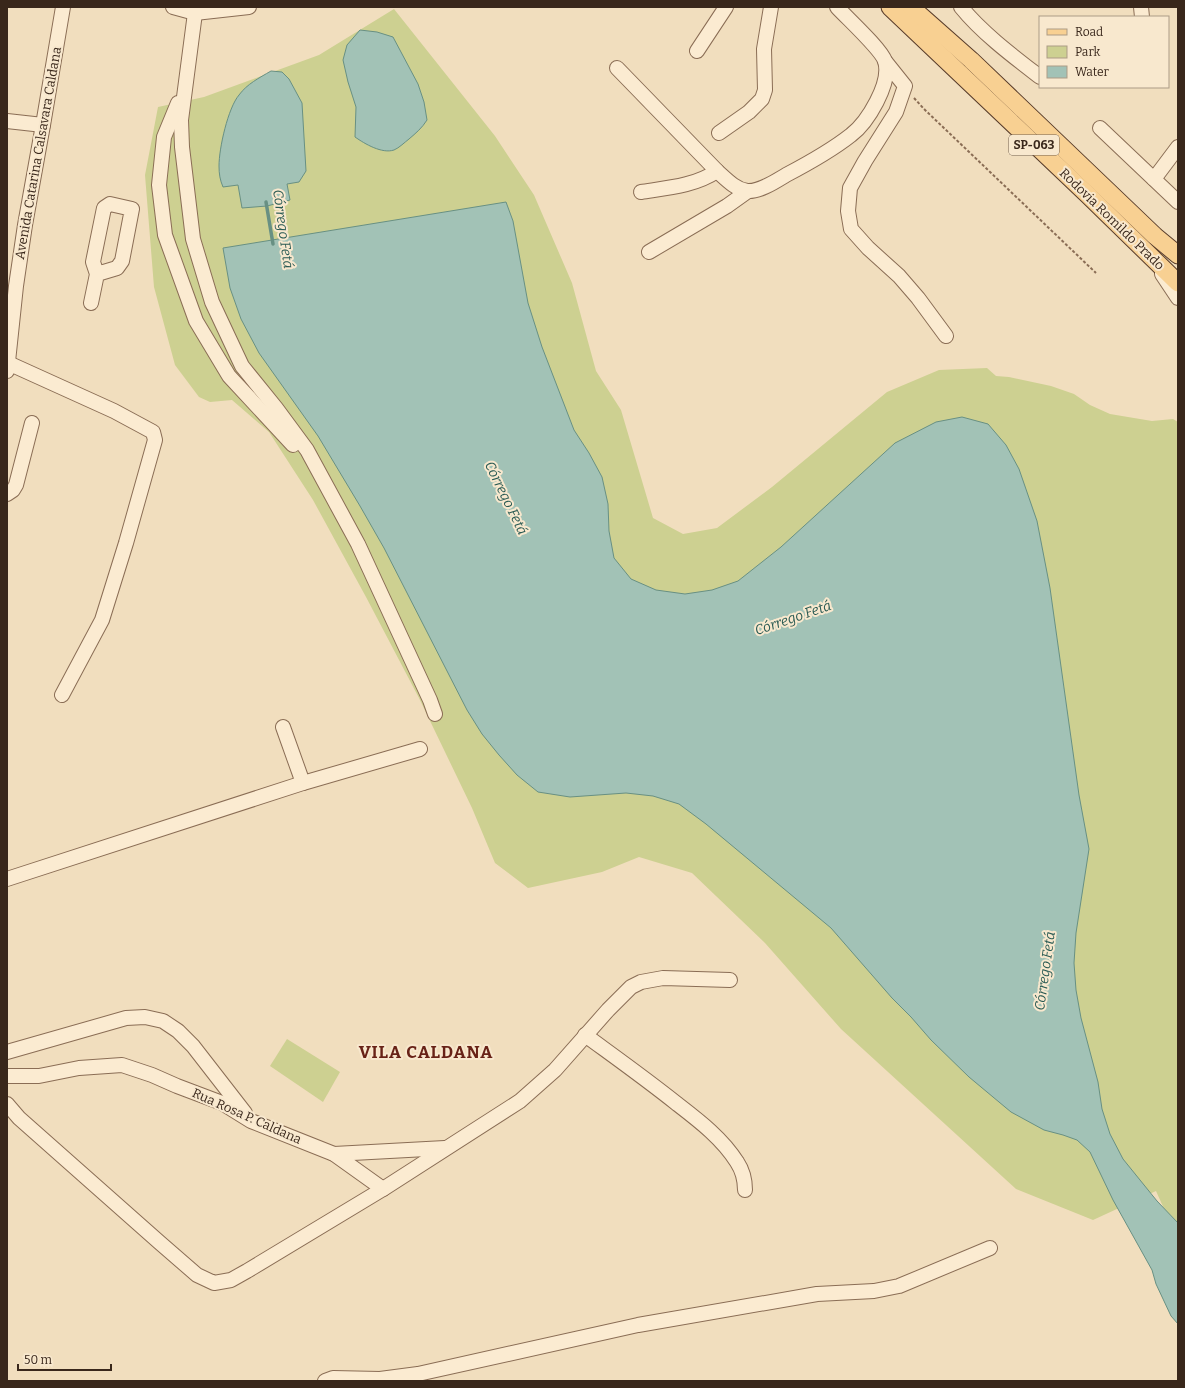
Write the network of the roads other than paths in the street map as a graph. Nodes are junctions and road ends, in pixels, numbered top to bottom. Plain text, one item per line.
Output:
1 (63, 7) edge
2 (173, 7) edge
3 (249, 7) edge
4 (726, 7) edge
5 (772, 7) edge
6 (837, 7) edge
7 (890, 7) edge
8 (911, 7) edge
9 (918, 7) edge
10 (961, 7) edge
11 (195, 13) junction
12 (927, 22) junction
13 (697, 51) dead end
14 (885, 61) junction
15 (618, 68) dead end
16 (1039, 76) edge
17 (186, 84) junction
18 (7, 121) edge
19 (43, 126) junction
20 (1100, 128) dead end
21 (719, 133) dead end
22 (1178, 147) edge
23 (717, 171) junction
24 (1154, 179) junction
25 (748, 191) junction
26 (641, 192) dead end
27 (1178, 202) edge
28 (1144, 249) junction
29 (648, 252) dead end
30 (1178, 255) edge
31 (97, 274) junction
32 (1178, 282) edge
33 (1178, 298) edge
34 (92, 303) dead end
35 (946, 336) dead end
36 (8, 367) edge
37 (32, 423) dead end
38 (321, 477) junction
39 (7, 494) edge
40 (62, 695) dead end
41 (435, 714) dead end
42 (283, 727) dead end
43 (420, 750) dead end
44 (303, 783) junction
45 (7, 879) edge
46 (730, 980) dead end
47 (585, 1035) junction
48 (7, 1052) edge
49 (7, 1076) edge
50 (7, 1104) edge
51 (251, 1121) junction
52 (447, 1148) junction
53 (334, 1154) junction
54 (383, 1189) junction
55 (745, 1190) dead end
56 (990, 1248) dead end
57 (381, 1380) edge
58 (325, 1381) edge

1 - 19 street, Avenida Catarina Calsavara Caldana
2 - 11 street
3 - 11 street
4 - 13 street
5 - 21 street
6 - 14 street
7 - 28 main road, Rodovia Romildo Prado / SP-063
8 - 12 main road, Rodovia Romildo Prado / SP-063
9 - 12 street
10 - 16 street
11 - 17 street
12 - 30 main road, Rodovia Romildo Prado / SP-063
14 - 25 street
14 - 35 street
15 - 23 street
17 - 38 street
17 - 38 street
18 - 19 street
19 - 36 street, Avenida Catarina Calsavara Caldana
20 - 24 street
22 - 24 street
23 - 25 street
23 - 26 street
24 - 27 street
25 - 29 street
28 - 32 main road, Rodovia Romildo Prado / SP-063
28 - 33 street
31 - 31 street
31 - 34 street
36 - 40 street
37 - 39 street
38 - 41 street
42 - 44 street
43 - 44 street
44 - 45 street
46 - 47 street
47 - 52 street
47 - 55 street
48 - 51 street
49 - 51 street, Rua Rosa P. Caldana
50 - 54 street
51 - 53 street, Rua Rosa P. Caldana
52 - 53 street
52 - 54 street
53 - 54 street, Rua Rosa P. Caldana
56 - 57 street
57 - 58 street

